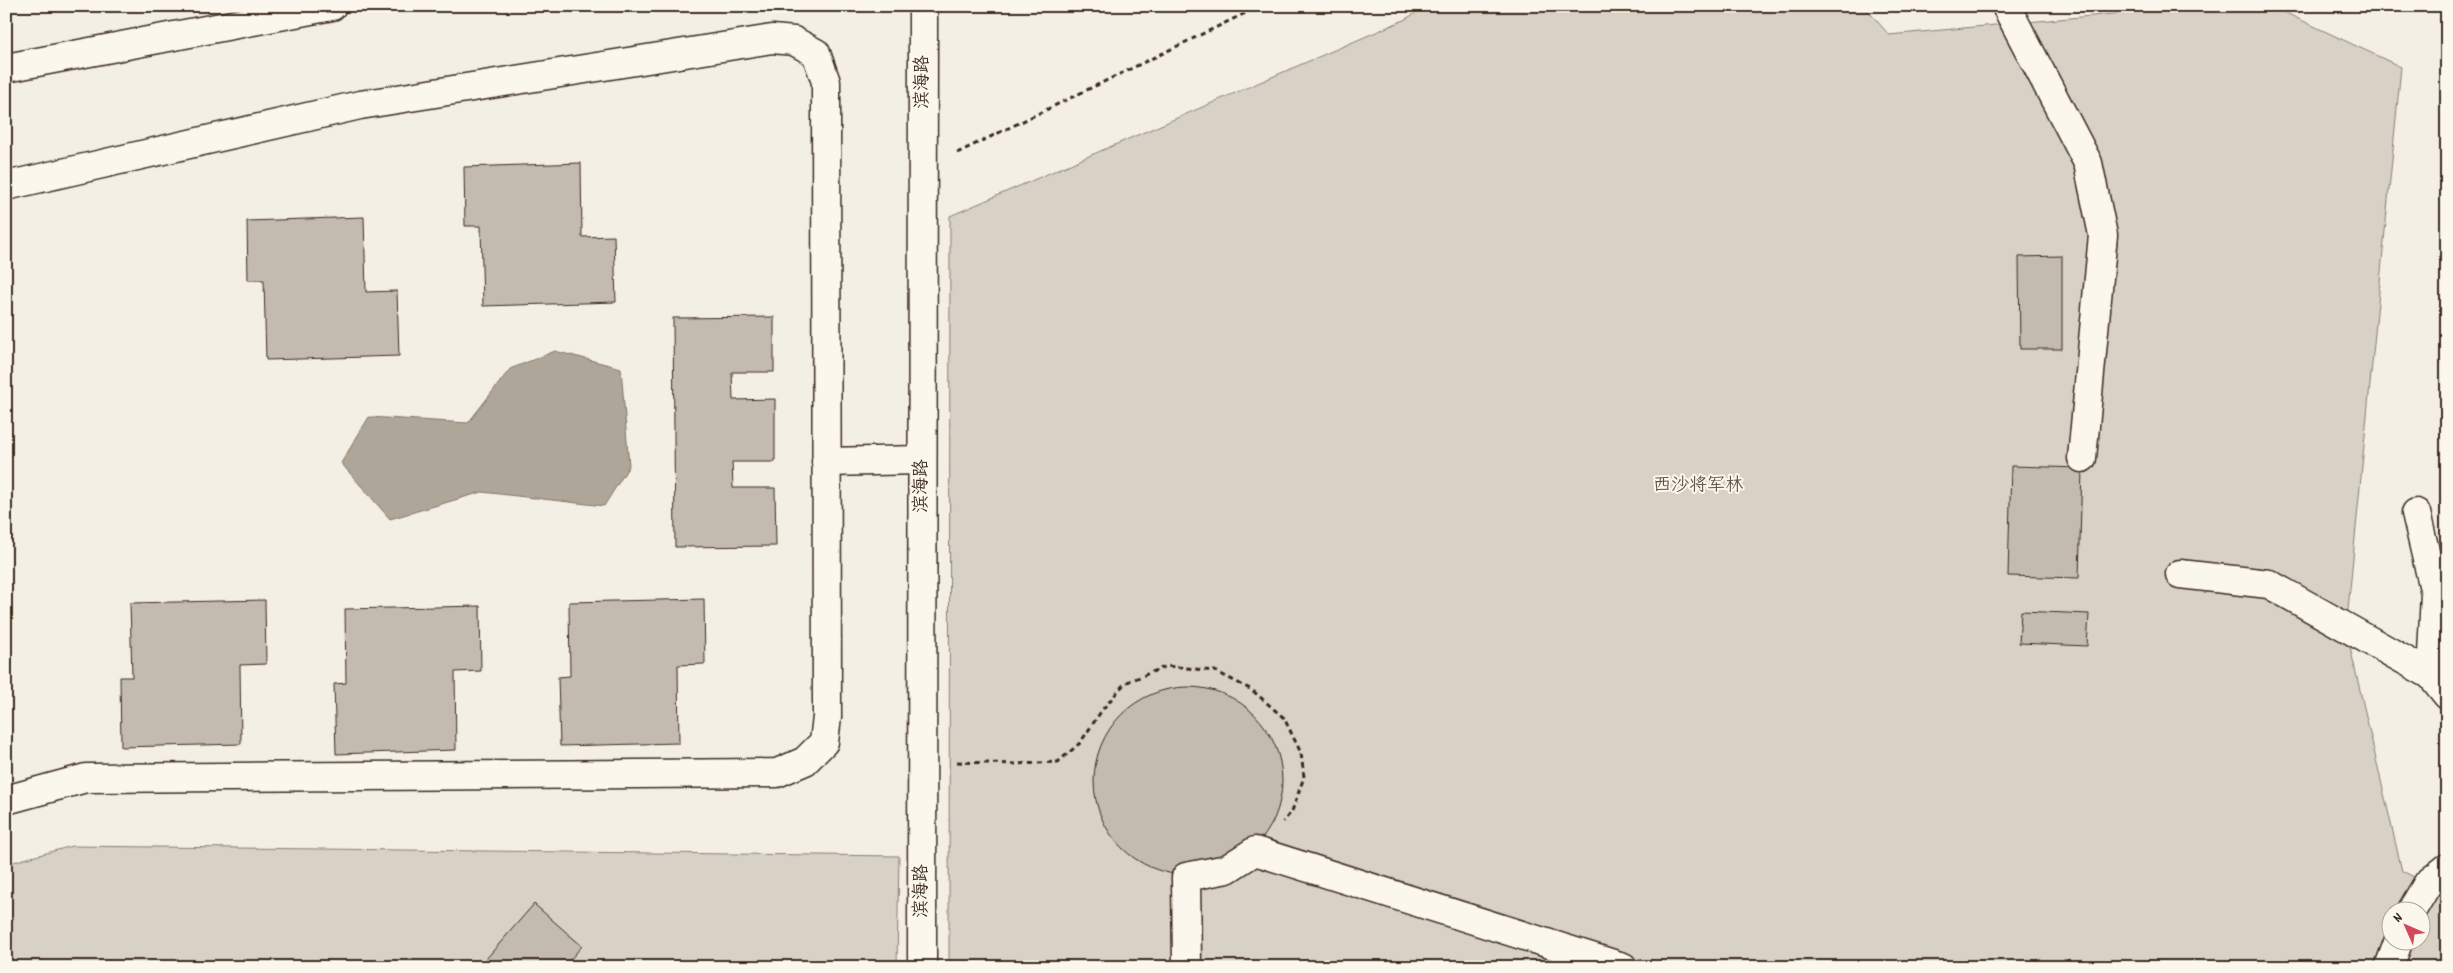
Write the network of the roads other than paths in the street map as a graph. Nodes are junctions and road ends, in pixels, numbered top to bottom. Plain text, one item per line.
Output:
1 (332, 6) edge
2 (923, 6) edge
3 (2006, 6) edge
4 (6, 68) edge
5 (6, 186) edge
6 (2082, 458) dead end
7 (922, 460) junction
8 (826, 462) junction
9 (2416, 513) dead end
10 (2180, 574) dead end
11 (2439, 685) edge
12 (6, 800) edge
13 (2447, 868) edge
14 (2418, 900) edge
15 (2394, 950) edge
16 (922, 967) edge
17 (1187, 967) edge
18 (1623, 967) edge
19 (2388, 967) edge

1 - 4 main road
2 - 7 main road, 滨海路
3 - 6 main road
5 - 8 main road
7 - 8 main road
7 - 16 main road, 滨海路
8 - 12 main road
9 - 11 main road
10 - 11 main road
13 - 14 main road
15 - 19 main road
17 - 18 main road

